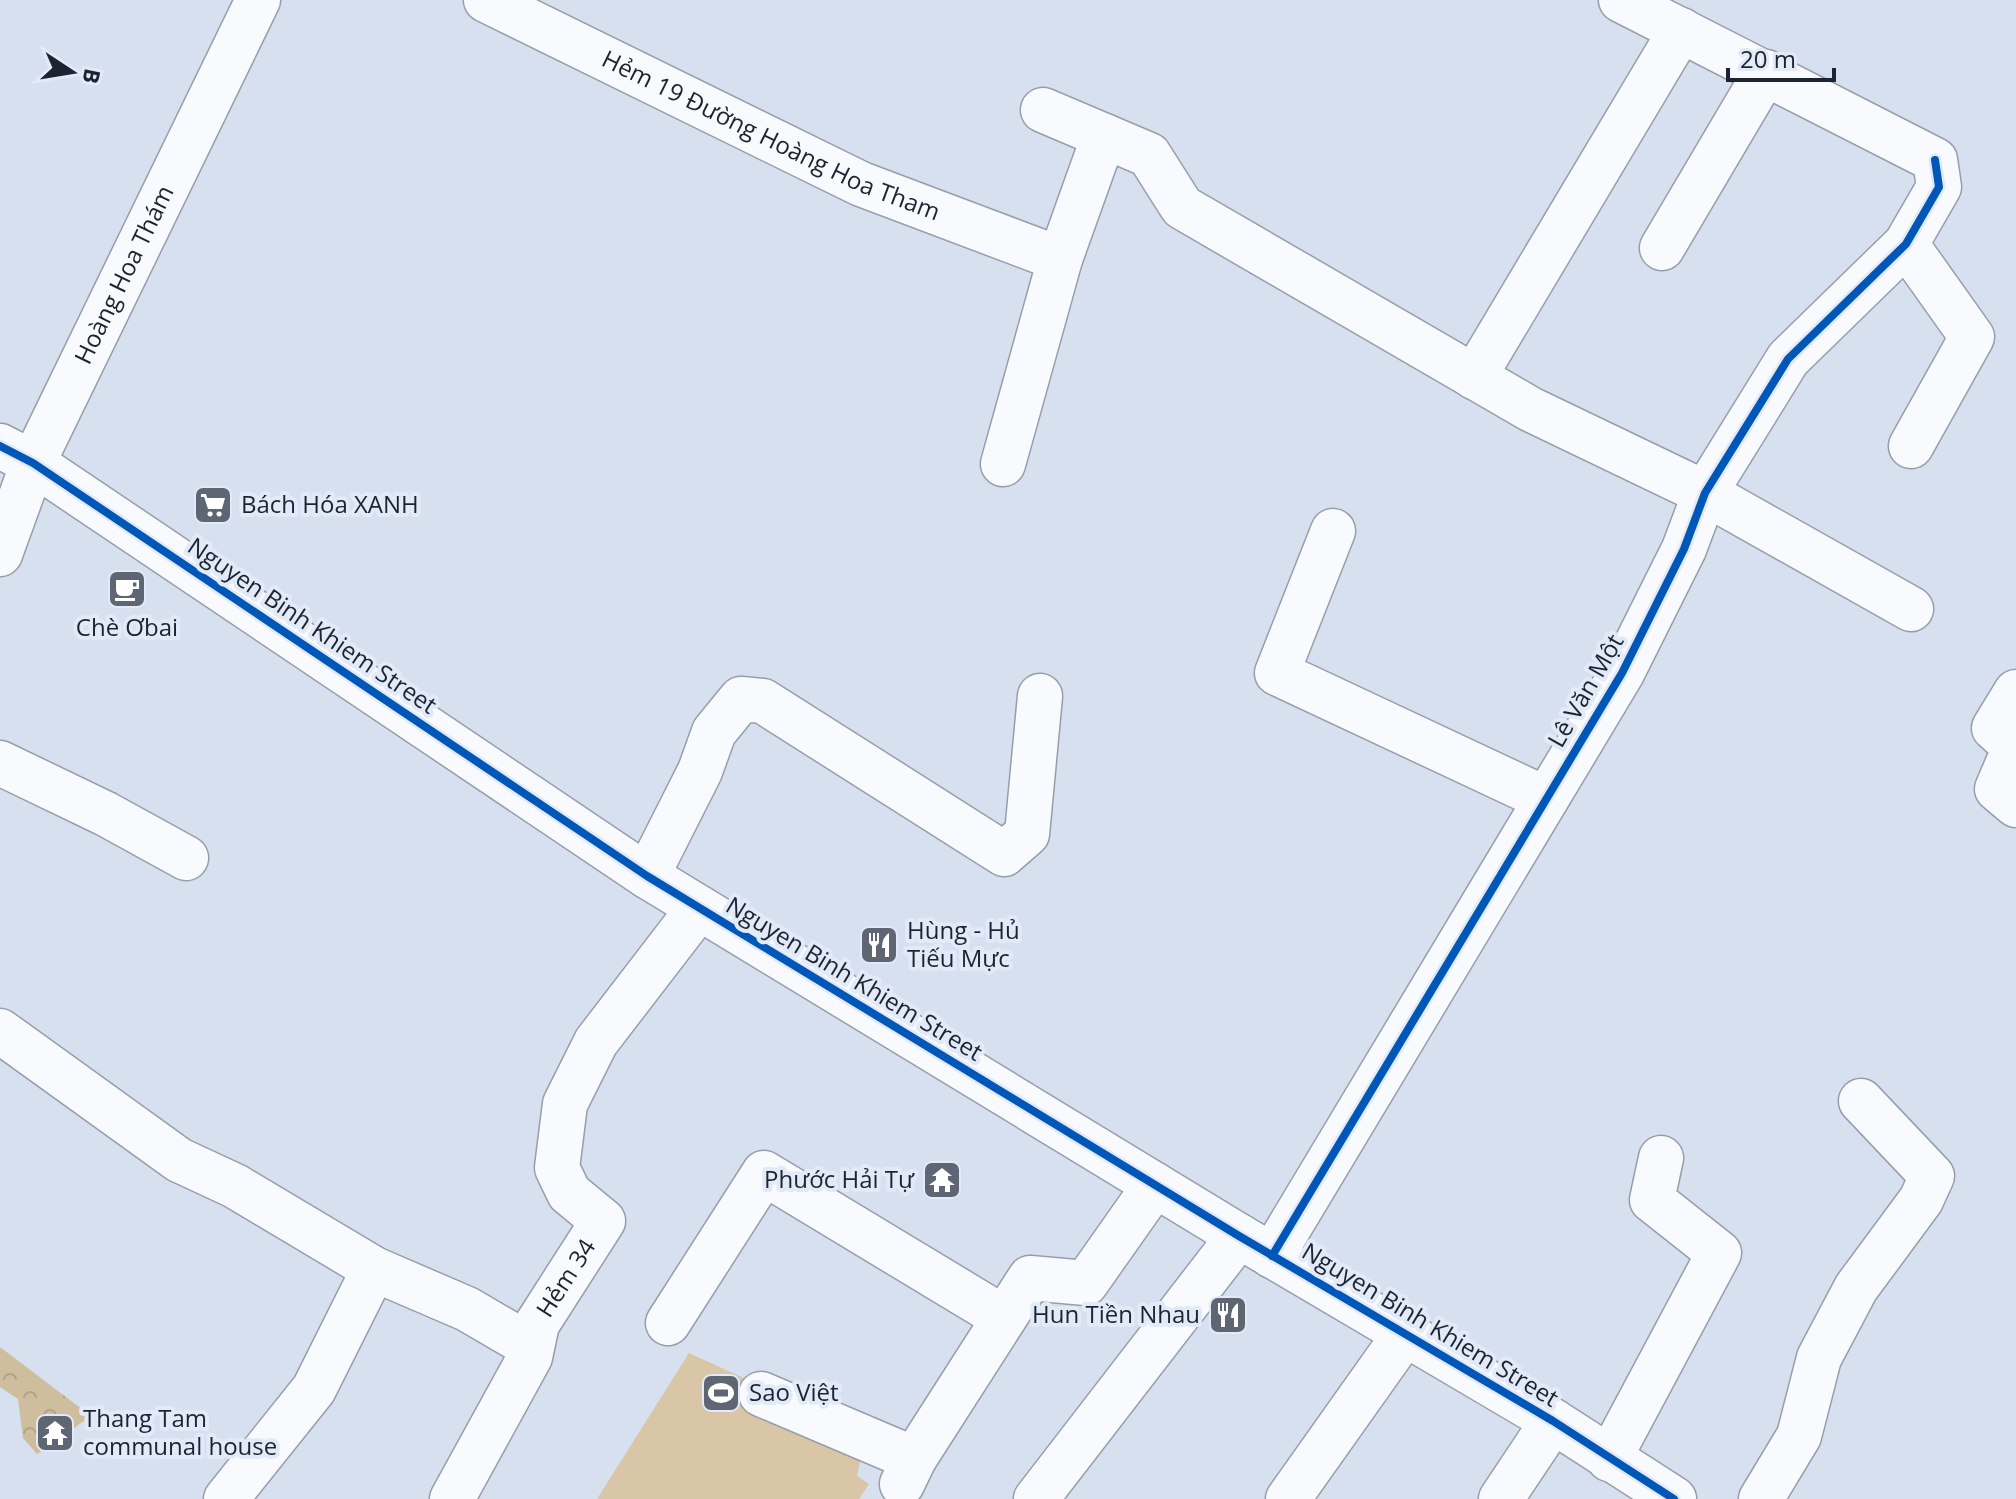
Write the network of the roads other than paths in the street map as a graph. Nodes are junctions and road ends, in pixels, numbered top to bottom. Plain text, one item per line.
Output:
1 (258, 0) edge
2 (486, 0) edge
3 (1621, 0) edge
4 (1681, 30) junction
5 (1766, 72) junction
6 (1043, 110) dead end
7 (1104, 136) junction
8 (1906, 244) junction
9 (1662, 248) dead end
10 (1060, 259) junction
11 (1474, 377) junction
12 (1911, 446) dead end
13 (16, 454) edge
14 (1003, 464) dead end
15 (1705, 493) junction
16 (1333, 531) dead end
17 (0, 554) edge
18 (1911, 609) dead end
19 (2016, 692) edge
20 (1040, 696) dead end
21 (0, 763) edge
22 (1546, 799) junction
23 (2016, 805) edge
24 (186, 858) dead end
25 (647, 876) junction
26 (699, 908) junction
27 (0, 1031) edge
28 (1861, 1101) dead end
29 (1661, 1158) dead end
30 (1155, 1185) junction
31 (1255, 1246) junction
32 (374, 1269) junction
33 (1004, 1318) junction
34 (668, 1323) dead end
35 (1405, 1334) junction
36 (532, 1347) junction
37 (761, 1394) dead end
38 (1553, 1421) junction
39 (1609, 1459) junction
40 (226, 1499) edge
41 (452, 1499) edge
42 (1036, 1499) edge
43 (1288, 1499) edge
44 (1501, 1499) edge
45 (1674, 1499) edge
46 (1761, 1499) edge

1 - 13 street, Hoàng Hoa Thám
2 - 10 street, Hẻm 19 Đường Hoàng Hoa Tham
3 - 4 street
4 - 5 street
4 - 11 street
5 - 8 street, Lê Văn Một
5 - 9 street
6 - 7 street
7 - 10 street
7 - 11 street
8 - 12 street
8 - 15 street, Lê Văn Một
10 - 14 street
11 - 15 street
13 - 17 street, Hoàng Hoa Thám
13 - 25 street, Nguyen Binh Khiem Street
15 - 18 street
15 - 22 street, Lê Văn Một
16 - 22 street
19 - 23 street
20 - 25 street
21 - 24 street
22 - 31 street, Lê Văn Một
25 - 26 street, Nguyen Binh Khiem Street
26 - 30 street, Nguyen Binh Khiem Street
26 - 36 street, Hẻm 34
27 - 32 street
28 - 46 street
29 - 39 street
30 - 31 street, Nguyen Binh Khiem Street
30 - 33 street
31 - 35 street, Nguyen Binh Khiem Street
31 - 42 street, Lê Văn Một
32 - 36 street
32 - 40 street
33 - 34 street
33 - 37 street
35 - 38 street, Nguyen Binh Khiem Street
35 - 43 street
36 - 41 street, Hẻm 34
38 - 39 street, Nguyen Binh Khiem Street
38 - 44 street
39 - 45 street, Nguyen Binh Khiem Street

